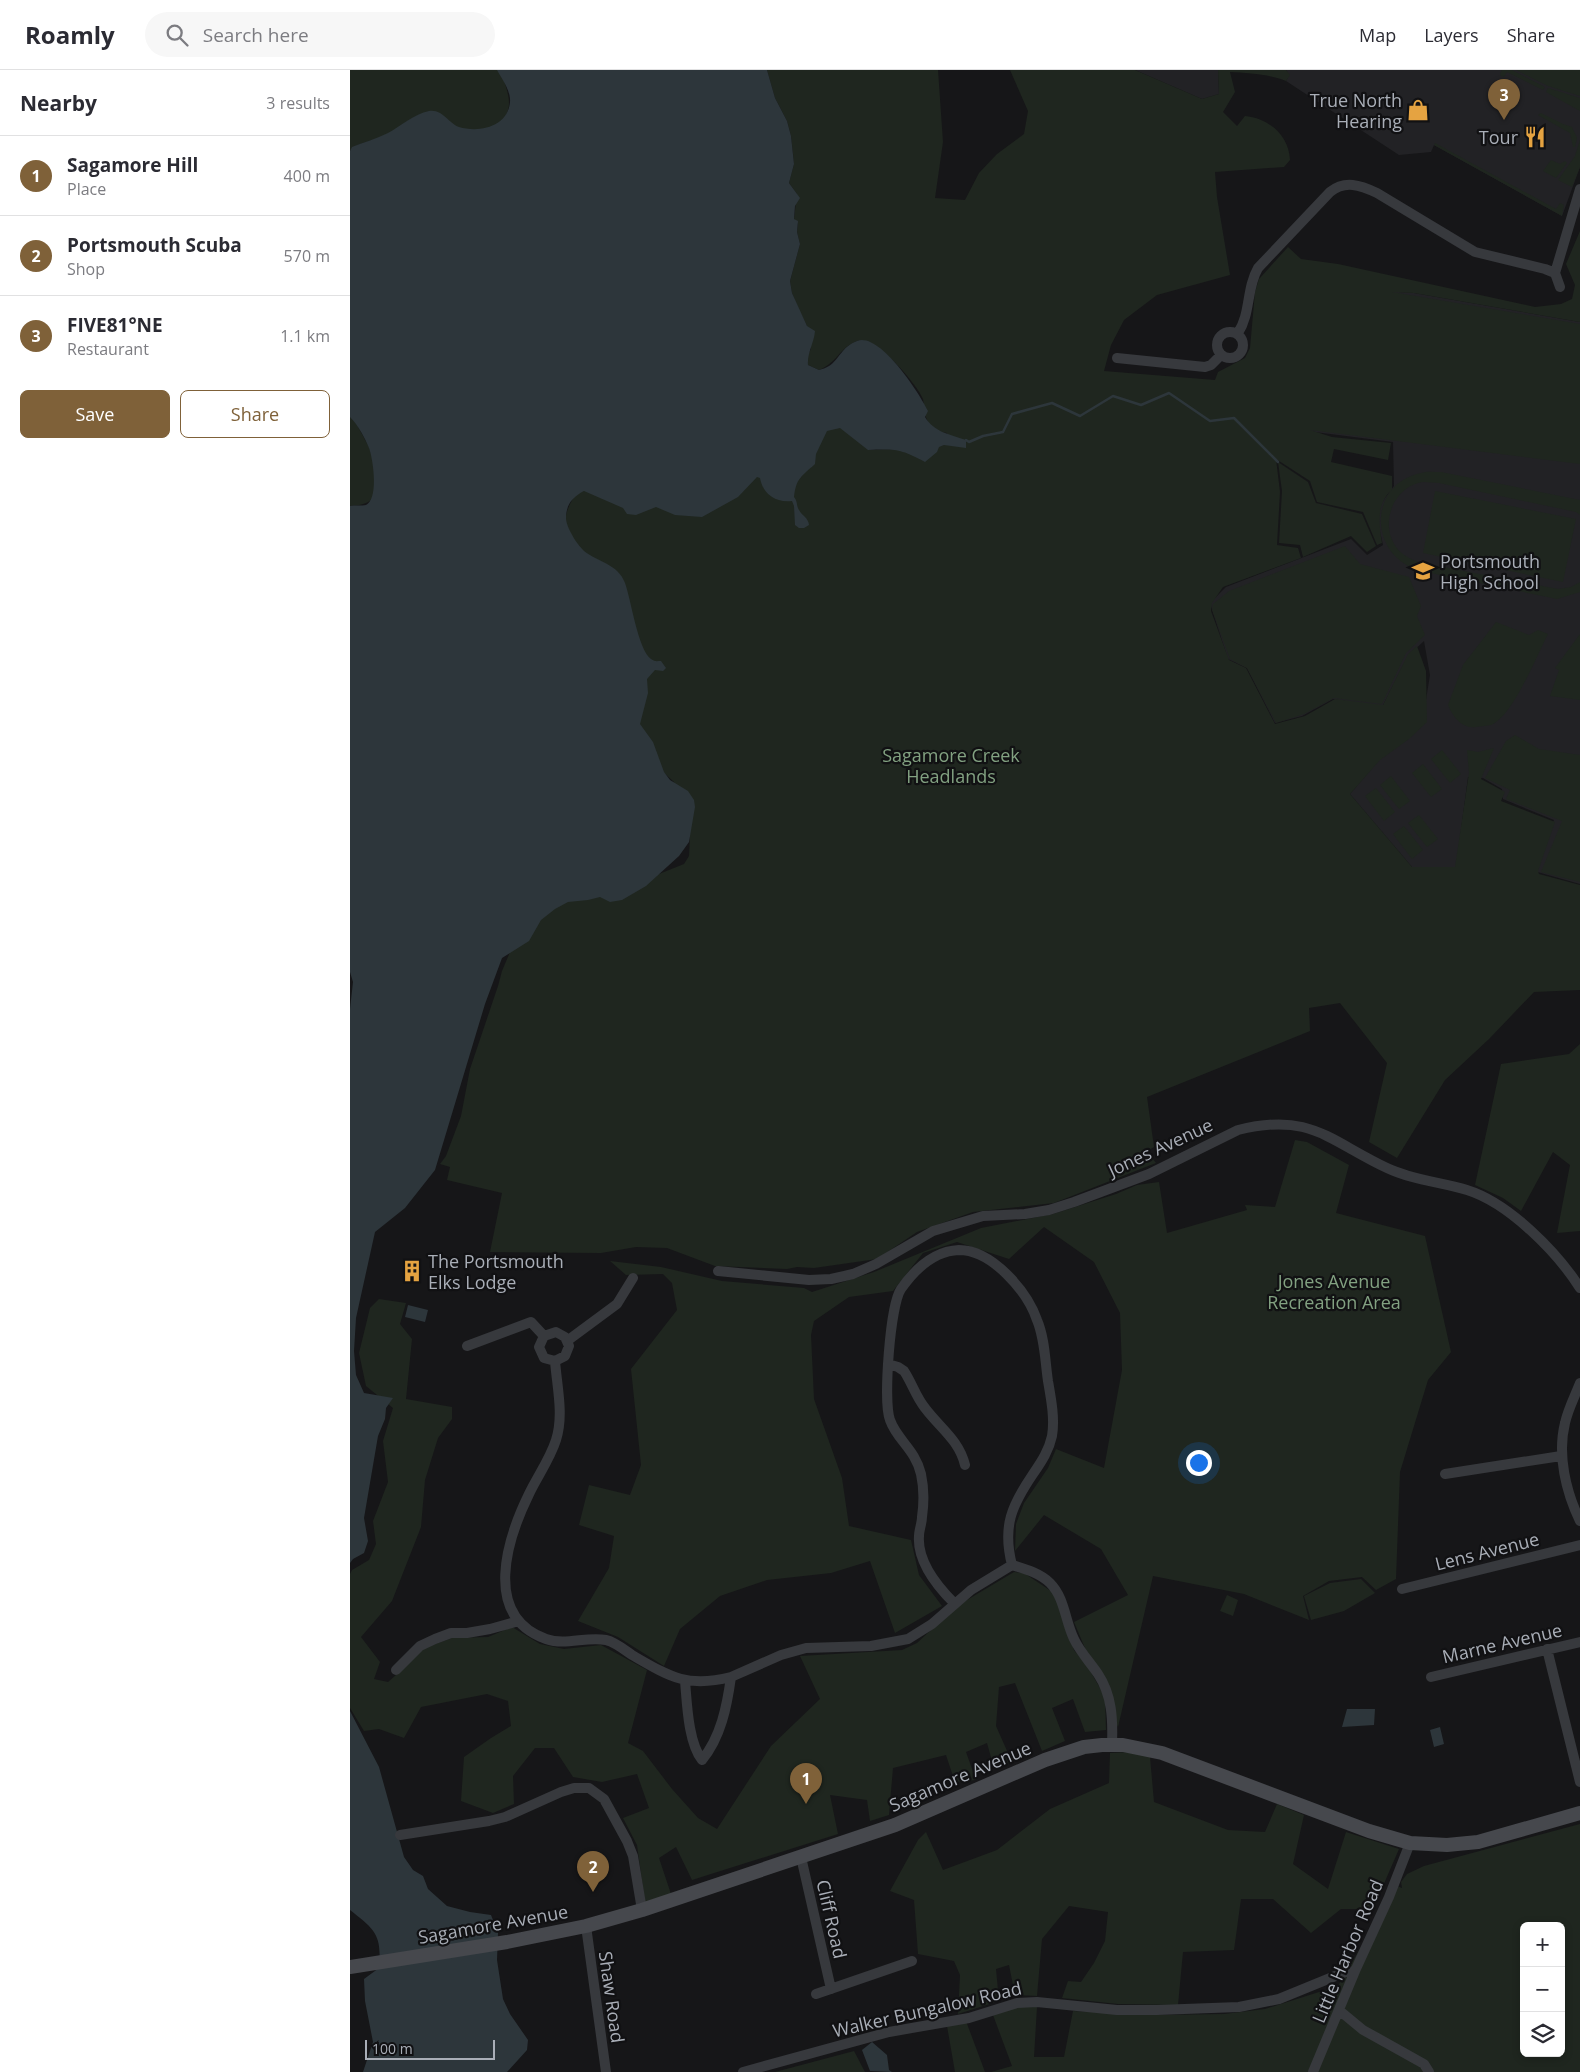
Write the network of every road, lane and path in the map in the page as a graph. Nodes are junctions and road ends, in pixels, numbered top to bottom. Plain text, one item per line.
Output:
1 (1580, 189) edge
2 (1554, 273) junction
3 (1560, 287) dead end
4 (1238, 333) junction
5 (1221, 355) junction
6 (1117, 358) dead end
7 (718, 1271) dead end
8 (633, 1278) dead end
9 (1580, 1288) edge
10 (544, 1336) junction
11 (568, 1341) junction
12 (467, 1346) dead end
13 (555, 1361) junction
14 (888, 1364) junction
15 (1580, 1383) edge
16 (1561, 1456) junction
17 (965, 1465) dead end
18 (1445, 1474) dead end
19 (1580, 1521) edge
20 (1580, 1545) edge
21 (1012, 1565) junction
22 (1402, 1589) dead end
23 (954, 1604) junction
24 (519, 1621) junction
25 (1580, 1642) edge
26 (1547, 1650) junction
27 (396, 1670) dead end
28 (731, 1677) junction
29 (1431, 1677) dead end
30 (685, 1680) junction
31 (1112, 1744) junction
32 (1580, 1782) edge
33 (1580, 1813) edge
34 (400, 1835) dead end
35 (1410, 1843) junction
36 (801, 1857) junction
37 (642, 1910) junction
38 (586, 1926) junction
39 (912, 1961) dead end
40 (350, 1967) edge
41 (1355, 1972) junction
42 (831, 1989) junction
43 (816, 1994) dead end
44 (1340, 2011) junction
45 (606, 2072) edge
46 (743, 2072) edge
47 (1313, 2072) edge
48 (1429, 2072) edge

1 - 2 street
2 - 3 street
2 - 4 street
4 - 5 street
4 - 5 street
5 - 6 street
7 - 9 street, Jones Avenue
8 - 11 street
10 - 11 street
10 - 12 street
10 - 13 street
11 - 13 street
13 - 24 street
14 - 17 street
14 - 21 street
14 - 23 street
15 - 16 street
16 - 18 street
16 - 19 street
20 - 22 street, Lens Avenue
21 - 23 street
21 - 31 street
23 - 28 street
24 - 27 street
24 - 30 street
25 - 26 street, Marne Avenue
26 - 29 street, Marne Avenue
26 - 32 street
28 - 30 street
28 - 30 street
31 - 35 main road, Sagamore Avenue
31 - 36 main road, Sagamore Avenue
33 - 35 main road, Sagamore Avenue
34 - 37 street
35 - 41 street, Little Harbor Road
36 - 37 main road, Sagamore Avenue
36 - 42 street, Cliff Road
37 - 38 main road, Sagamore Avenue
38 - 40 main road, Sagamore Avenue
38 - 45 street, Shaw Road
39 - 42 street, Cliff Road
41 - 44 street, Little Harbor Road
41 - 46 street, Walker Bungalow Road
42 - 43 street, Cliff Road
44 - 47 street, Little Harbor Road
44 - 48 street

